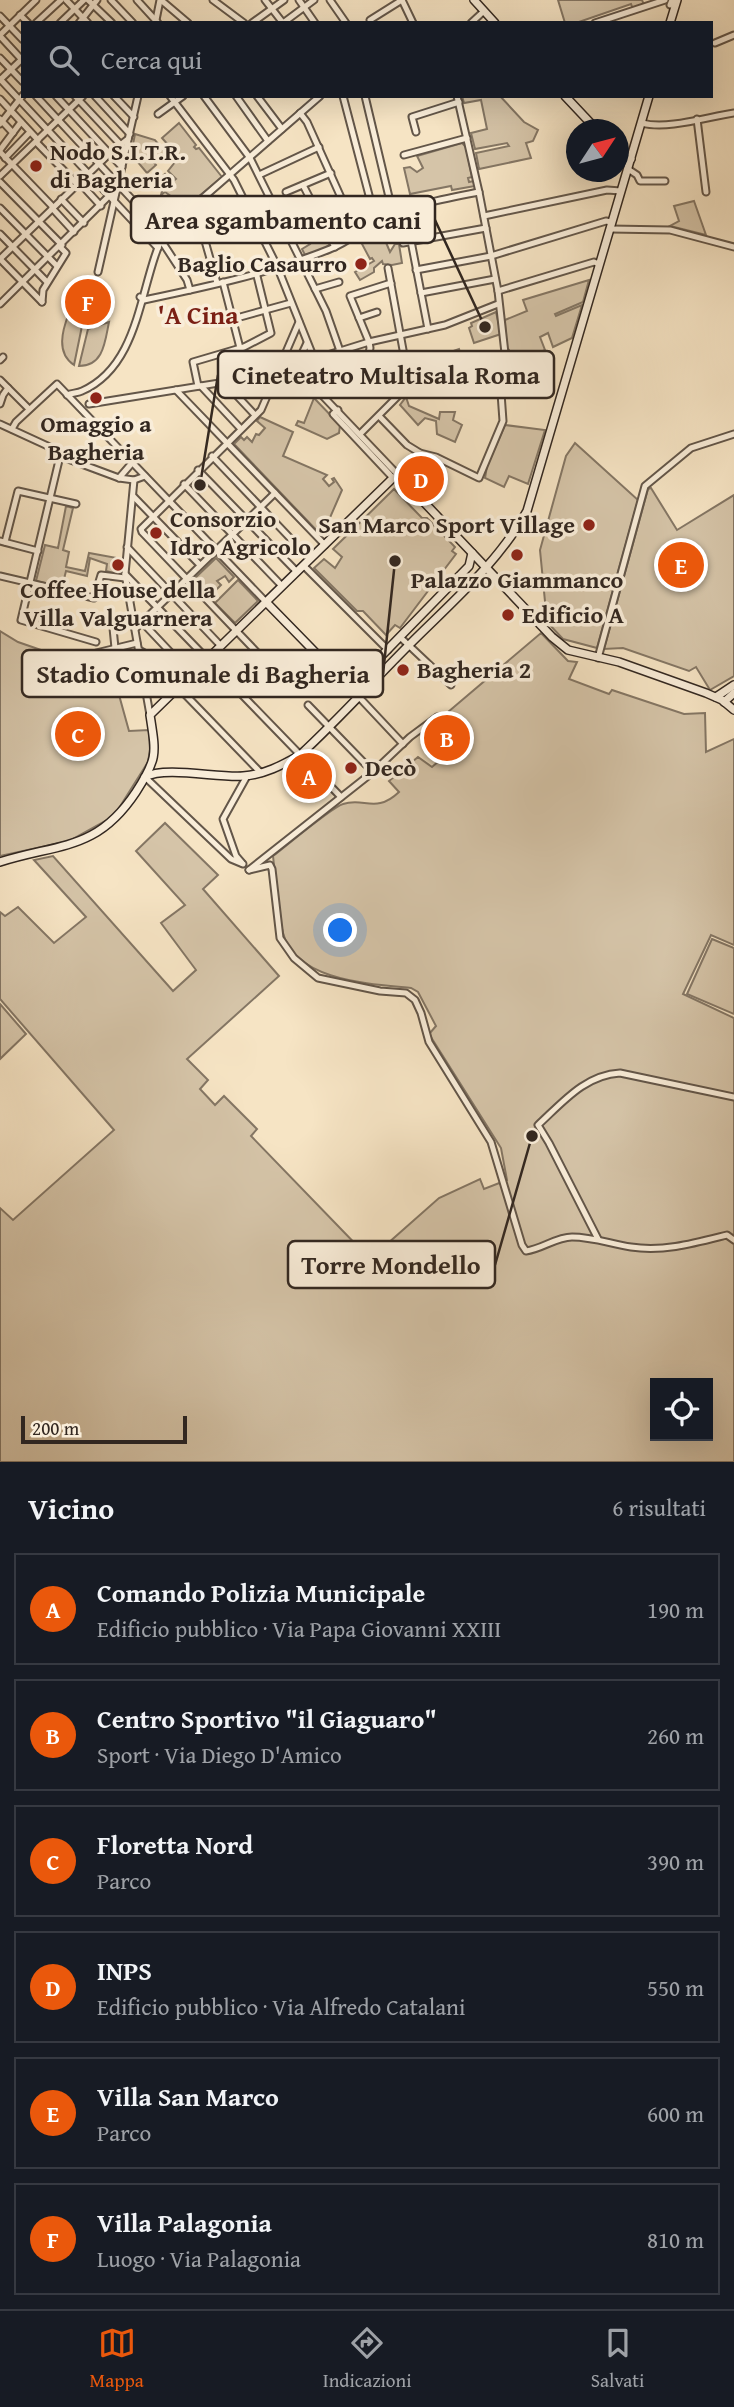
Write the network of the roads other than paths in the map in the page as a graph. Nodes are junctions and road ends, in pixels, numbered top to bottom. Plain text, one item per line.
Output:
1 (36, 0) edge
2 (63, 0) edge
3 (111, 0) edge
4 (137, 0) edge
5 (213, 0) edge
6 (265, 0) edge
7 (284, 0) edge
8 (299, 0) edge
9 (314, 0) edge
10 (330, 0) edge
11 (402, 0) edge
12 (474, 0) edge
13 (91, 1) edge
14 (163, 1) edge
15 (670, 3) edge
16 (304, 7) junction
17 (74, 9) junction
18 (272, 9) junction
19 (484, 11) junction
20 (20, 15) junction
21 (0, 16) edge
22 (370, 20) dead end
23 (26, 21) edge
24 (38, 21) edge
25 (62, 21) edge
26 (83, 21) edge
27 (109, 21) edge
28 (131, 21) edge
29 (155, 21) edge
30 (156, 21) edge
31 (186, 21) edge
32 (241, 21) edge
33 (255, 21) edge
34 (281, 21) edge
35 (286, 21) edge
36 (314, 21) edge
37 (345, 21) edge
38 (412, 21) edge
39 (473, 21) edge
40 (493, 21) edge
41 (602, 21) edge
42 (670, 21) edge
43 (9, 26) junction
44 (734, 35) edge
45 (0, 36) edge
46 (21, 38) edge
47 (715, 43) dead end
48 (0, 58) edge
49 (21, 58) edge
50 (21, 60) edge
51 (11, 69) junction
52 (0, 80) edge
53 (21, 80) edge
54 (21, 97) edge
55 (22, 98) edge
56 (38, 98) edge
57 (58, 98) edge
58 (79, 98) edge
59 (97, 98) edge
60 (116, 98) edge
61 (138, 98) edge
62 (171, 98) edge
63 (181, 98) edge
64 (205, 98) edge
65 (237, 98) edge
66 (259, 98) edge
67 (306, 98) edge
68 (318, 98) edge
69 (345, 98) edge
70 (365, 98) edge
71 (567, 98) edge
72 (648, 98) edge
73 (0, 99) edge
74 (458, 99) edge
75 (174, 103) junction
76 (311, 104) junction
77 (10, 110) junction
78 (69, 110) junction
79 (300, 113) junction
80 (734, 113) edge
81 (158, 114) dead end
82 (134, 117) junction
83 (587, 119) edge
84 (697, 119) junction
85 (58, 120) junction
86 (1, 121) edge
87 (22, 122) junction
88 (642, 122) junction
89 (282, 129) junction
90 (47, 131) junction
91 (30, 132) junction
92 (416, 132) dead end
93 (13, 133) junction
94 (129, 136) junction
95 (467, 138) junction
96 (2, 141) edge
97 (37, 141) junction
98 (268, 141) junction
99 (120, 144) junction
100 (319, 147) junction
101 (0, 151) edge
102 (12, 152) junction
103 (110, 153) junction
104 (404, 155) dead end
105 (5, 158) junction
106 (250, 158) junction
107 (631, 159) joint
108 (99, 163) junction
109 (12, 164) junction
110 (629, 166) edge
111 (122, 167) junction
112 (629, 170) edge
113 (331, 173) junction
114 (88, 174) junction
115 (259, 175) junction
116 (0, 176) edge
117 (231, 176) junction
118 (665, 181) dead end
119 (0, 182) edge
120 (624, 182) edge
121 (78, 183) junction
122 (119, 184) junction
123 (303, 185) junction
124 (621, 191) junction
125 (286, 192) dead end
126 (479, 192) junction
127 (706, 192) dead end
128 (61, 199) junction
129 (112, 200) junction
130 (101, 206) junction
131 (195, 206) junction
132 (52, 207) junction
133 (0, 208) edge
134 (393, 214) junction
135 (484, 216) junction
136 (38, 222) junction
137 (376, 222) junction
138 (84, 223) junction
139 (610, 225) junction
140 (486, 228) junction
141 (74, 232) junction
142 (357, 233) junction
143 (0, 234) edge
144 (26, 234) junction
145 (161, 240) junction
146 (411, 241) junction
147 (61, 246) junction
148 (13, 247) junction
149 (335, 247) junction
150 (734, 247) edge
151 (158, 248) junction
152 (491, 256) junction
153 (48, 257) junction
154 (0, 259) edge
155 (301, 260) junction
156 (599, 264) junction
157 (277, 266) junction
158 (57, 267) junction
159 (388, 268) dead end
160 (36, 270) junction
161 (416, 270) junction
162 (98, 272) dead end
163 (256, 272) junction
164 (495, 279) junction
165 (23, 282) junction
166 (47, 282) junction
167 (339, 282) dead end
168 (220, 283) junction
169 (391, 283) junction
170 (315, 289) junction
171 (190, 290) junction
172 (498, 291) junction
173 (421, 293) junction
174 (0, 294) edge
175 (142, 298) junction
176 (3, 302) edge
177 (291, 303) junction
178 (498, 304) junction
179 (265, 310) junction
180 (377, 312) dead end
181 (359, 318) junction
182 (233, 319) junction
183 (299, 322) junction
184 (428, 329) junction
185 (401, 335) junction
186 (369, 342) junction
187 (307, 343) junction
188 (240, 348) junction
189 (340, 351) junction
190 (313, 356) junction
191 (321, 357) junction
192 (366, 369) junction
193 (275, 374) junction
194 (408, 374) junction
195 (496, 374) dead end
196 (249, 378) junction
197 (290, 379) junction
198 (0, 380) edge
199 (225, 383) junction
200 (308, 385) junction
201 (200, 386) junction
202 (8, 388) junction
203 (410, 388) junction
204 (176, 390) junction
205 (80, 393) junction
206 (67, 395) junction
207 (266, 396) junction
208 (0, 404) edge
209 (89, 404) junction
210 (29, 409) junction
211 (256, 415) junction
212 (86, 416) junction
213 (379, 416) junction
214 (0, 424) edge
215 (12, 429) junction
216 (241, 429) junction
217 (357, 433) junction
218 (734, 434) edge
219 (226, 443) junction
220 (420, 453) junction
221 (60, 456) junction
222 (212, 457) junction
223 (132, 463) junction
224 (198, 470) junction
225 (145, 476) junction
226 (119, 478) junction
227 (397, 478) junction
228 (134, 480) junction
229 (184, 484) junction
230 (406, 484) junction
231 (275, 493) junction
232 (133, 496) junction
233 (51, 498) junction
234 (169, 500) junction
235 (76, 504) dead end
236 (260, 507) junction
237 (153, 515) junction
238 (246, 521) junction
239 (232, 534) junction
240 (2, 541) edge
241 (325, 545) junction
242 (127, 547) junction
243 (216, 550) junction
244 (38, 551) junction
245 (472, 553) junction
246 (307, 562) junction
247 (200, 565) junction
248 (484, 566) junction
249 (466, 569) junction
250 (297, 572) junction
251 (0, 576) edge
252 (125, 576) junction
253 (186, 579) junction
254 (30, 583) junction
255 (282, 586) junction
256 (171, 594) junction
257 (439, 597) junction
258 (266, 602) junction
259 (449, 606) junction
260 (156, 608) junction
261 (132, 616) junction
262 (142, 621) junction
263 (113, 628) dead end
264 (135, 629) junction
265 (236, 631) junction
266 (400, 637) junction
267 (96, 642) dead end
268 (409, 645) junction
269 (138, 646) junction
270 (221, 646) junction
271 (115, 648) junction
272 (388, 650) junction
273 (96, 653) dead end
274 (598, 658) junction
275 (206, 660) junction
276 (269, 665) dead end
277 (191, 674) junction
278 (360, 677) junction
279 (451, 685) dead end
280 (734, 685) edge
281 (178, 687) junction
282 (349, 688) junction
283 (734, 693) edge
284 (357, 697) junction
285 (716, 697) junction
286 (724, 702) junction
287 (308, 705) dead end
288 (734, 710) edge
289 (150, 715) junction
290 (437, 717) dead end
291 (328, 727) junction
292 (403, 744) junction
293 (300, 755) junction
294 (154, 759) junction
295 (161, 772) junction
296 (373, 772) junction
297 (261, 773) junction
298 (247, 776) junction
299 (145, 777) junction
300 (341, 797) junction
301 (0, 862) edge
302 (243, 864) junction
303 (249, 870) junction
304 (734, 1097) edge
305 (598, 1239) junction
306 (734, 1240) edge

1 - 20 street
2 - 17 street
2 - 24 street
3 - 28 street
4 - 29 street
5 - 32 street
6 - 18 street
7 - 18 street
8 - 16 street
9 - 16 street
10 - 37 street
11 - 22 street
11 - 38 street
12 - 19 street
13 - 17 street
13 - 26 street
13 - 27 street
14 - 30 street
14 - 31 street
15 - 41 street
15 - 42 street
16 - 35 street
16 - 36 street
17 - 25 street
17 - 26 street
18 - 33 street
18 - 34 street
19 - 39 street
19 - 40 street
20 - 23 street
20 - 43 street
21 - 43 street
43 - 45 street
43 - 46 street
44 - 47 street
45 - 49 street
48 - 51 street
50 - 51 street
51 - 52 street
51 - 53 street
52 - 54 street
54 - 77 street
55 - 90 street
56 - 85 street
57 - 78 street
58 - 78 street
58 - 99 street
59 - 94 street
60 - 82 street
61 - 82 street
62 - 75 street
63 - 75 street
64 - 106 street
65 - 98 street
66 - 89 street
67 - 76 street
68 - 76 street
69 - 137 street
70 - 134 street
71 - 83 street
72 - 88 street
73 - 77 street
74 - 92 street
74 - 95 street
75 - 81 street
75 - 117 street
76 - 79 street
77 - 86 street
77 - 87 street
78 - 85 street
78 - 103 street
79 - 89 street
79 - 100 street
80 - 84 street
82 - 94 street
84 - 88 street
84 - 127 street
85 - 90 street
85 - 108 street
86 - 93 street
87 - 91 street
87 - 93 street
88 - 107 street
89 - 98 street
90 - 97 street
90 - 114 street
91 - 97 street
91 - 102 street
93 - 96 street
94 - 99 street
94 - 111 street
95 - 104 street
95 - 126 street
96 - 101 street
96 - 102 street
97 - 109 street
97 - 121 street
98 - 106 street
99 - 103 street
100 - 113 street
100 - 115 street
101 - 105 street
102 - 105 street
103 - 108 street
103 - 111 street
105 - 109 street
106 - 115 street
106 - 117 street
107 - 110 street
108 - 114 street
108 - 122 street
109 - 116 street
109 - 132 street
111 - 122 street
112 - 118 street
113 - 123 street
113 - 142 street
114 - 121 street
114 - 129 street
115 - 155 street
117 - 131 street
117 - 157 street
119 - 136 street
120 - 124 street
121 - 128 street
121 - 130 street
122 - 129 street
122 - 145 street
123 - 125 street
123 - 149 street
124 - 135 street
124 - 139 street
126 - 134 street
126 - 135 street
128 - 132 street
128 - 138 street
129 - 130 street
129 - 151 street
129 - 162 street
130 - 138 street
131 - 145 street
131 - 168 street
132 - 136 street
132 - 141 street
133 - 144 street
134 - 137 street
134 - 146 street
135 - 140 street
136 - 144 street
136 - 147 street
137 - 142 street
138 - 141 street
139 - 150 street
139 - 152 street
139 - 156 street
140 - 146 street
140 - 152 street
141 - 147 street
142 - 149 street
143 - 148 street
144 - 148 street
144 - 153 street
145 - 151 street
145 - 171 street
146 - 161 street
147 - 153 street
147 - 158 street
148 - 154 street
148 - 160 street
149 - 155 street
151 - 175 street
152 - 161 street
152 - 164 street
153 - 158 street
153 - 160 street
154 - 165 street
155 - 157 street
155 - 170 street
156 - 172 street
156 - 248 street
157 - 163 street
157 - 177 street
158 - 166 street
159 - 169 street
160 - 165 street
160 - 166 street
161 - 173 street
163 - 168 street
163 - 179 street
164 - 172 street
164 - 173 street
165 - 166 street
165 - 176 street
167 - 170 street
168 - 171 street
168 - 182 street
169 - 181 street
169 - 185 street
170 - 189 street
171 - 175 street
172 - 178 street
173 - 184 street
174 - 176 street
175 - 205 street
177 - 179 street
177 - 183 street
178 - 184 street
178 - 220 street
179 - 182 street
179 - 188 street
180 - 181 street
181 - 186 street
182 - 188 street
183 - 187 street
183 - 193 street
184 - 185 street
185 - 186 street
185 - 194 street
186 - 189 street
186 - 192 street
187 - 190 street
187 - 197 street
188 - 201 street
189 - 191 street
190 - 191 street
190 - 200 street
191 - 192 street
192 - 194 street
193 - 196 street
193 - 197 street
193 - 207 street
194 - 203 street
195 - 203 street
196 - 199 street
196 - 207 street
197 - 200 street
198 - 202 street
199 - 201 street
199 - 211 street
200 - 217 street
201 - 204 street
201 - 216 street
202 - 208 street
202 - 210 street
203 - 213 street
204 - 209 street
204 - 219 street
205 - 206 street
205 - 209 street
206 - 210 street
206 - 212 street
207 - 211 street
209 - 212 street
210 - 215 street
211 - 216 street
212 - 223 street
213 - 217 street
213 - 220 street
214 - 215 street
215 - 221 street
216 - 219 street
217 - 227 street
218 - 274 street
219 - 222 street
219 - 231 street
220 - 230 street
221 - 226 street
221 - 233 street
222 - 224 street
222 - 236 street
223 - 225 street
223 - 226 street
224 - 229 street
224 - 238 street
225 - 228 street
225 - 234 street
226 - 228 street
227 - 230 street
227 - 241 street
228 - 232 street
229 - 234 street
229 - 239 street
230 - 245 street
231 - 236 street
231 - 241 street
232 - 237 street
232 - 242 street
233 - 235 street
233 - 240 street
233 - 244 street
234 - 237 street
234 - 243 street
236 - 238 street
236 - 246 street
237 - 247 street
237 - 253 street
238 - 239 street
238 - 250 street
239 - 243 street
239 - 255 street
240 - 244 street
241 - 246 street
242 - 252 street
242 - 256 street
243 - 247 street
243 - 258 street
244 - 254 street
245 - 248 street
245 - 249 street
246 - 250 street
246 - 272 street
247 - 253 street
248 - 249 street
248 - 259 street
248 - 274 street
249 - 257 street
250 - 255 street
251 - 254 street
252 - 254 street
252 - 260 street
252 - 261 street
253 - 256 street
253 - 265 street
254 - 267 street
255 - 258 street
256 - 260 street
256 - 270 street
257 - 259 street
257 - 266 street
258 - 265 street
258 - 282 street
259 - 268 street
260 - 262 street
260 - 275 street
261 - 262 street
261 - 264 street
262 - 264 street
262 - 277 street
263 - 271 street
264 - 269 street
265 - 270 street
265 - 276 street
266 - 268 street
266 - 272 street
268 - 279 street
268 - 284 street
269 - 271 street
269 - 281 street
269 - 289 street
270 - 275 street
271 - 273 street
272 - 278 street
274 - 285 street
275 - 277 street
275 - 293 street
277 - 281 street
278 - 282 street
278 - 284 street
280 - 285 street
281 - 289 street
281 - 297 street
282 - 284 street
283 - 286 street
284 - 291 street
284 - 292 street
285 - 286 street
286 - 288 street
287 - 291 street
289 - 294 street
290 - 292 street
291 - 293 street
291 - 296 street
292 - 296 street
293 - 297 street
293 - 300 street
294 - 295 street
294 - 299 street
295 - 298 street
295 - 299 street
296 - 300 street
297 - 298 street
298 - 302 street
299 - 301 street
299 - 302 street
300 - 303 street
302 - 303 street
303 - 305 street
304 - 305 street
305 - 306 street

